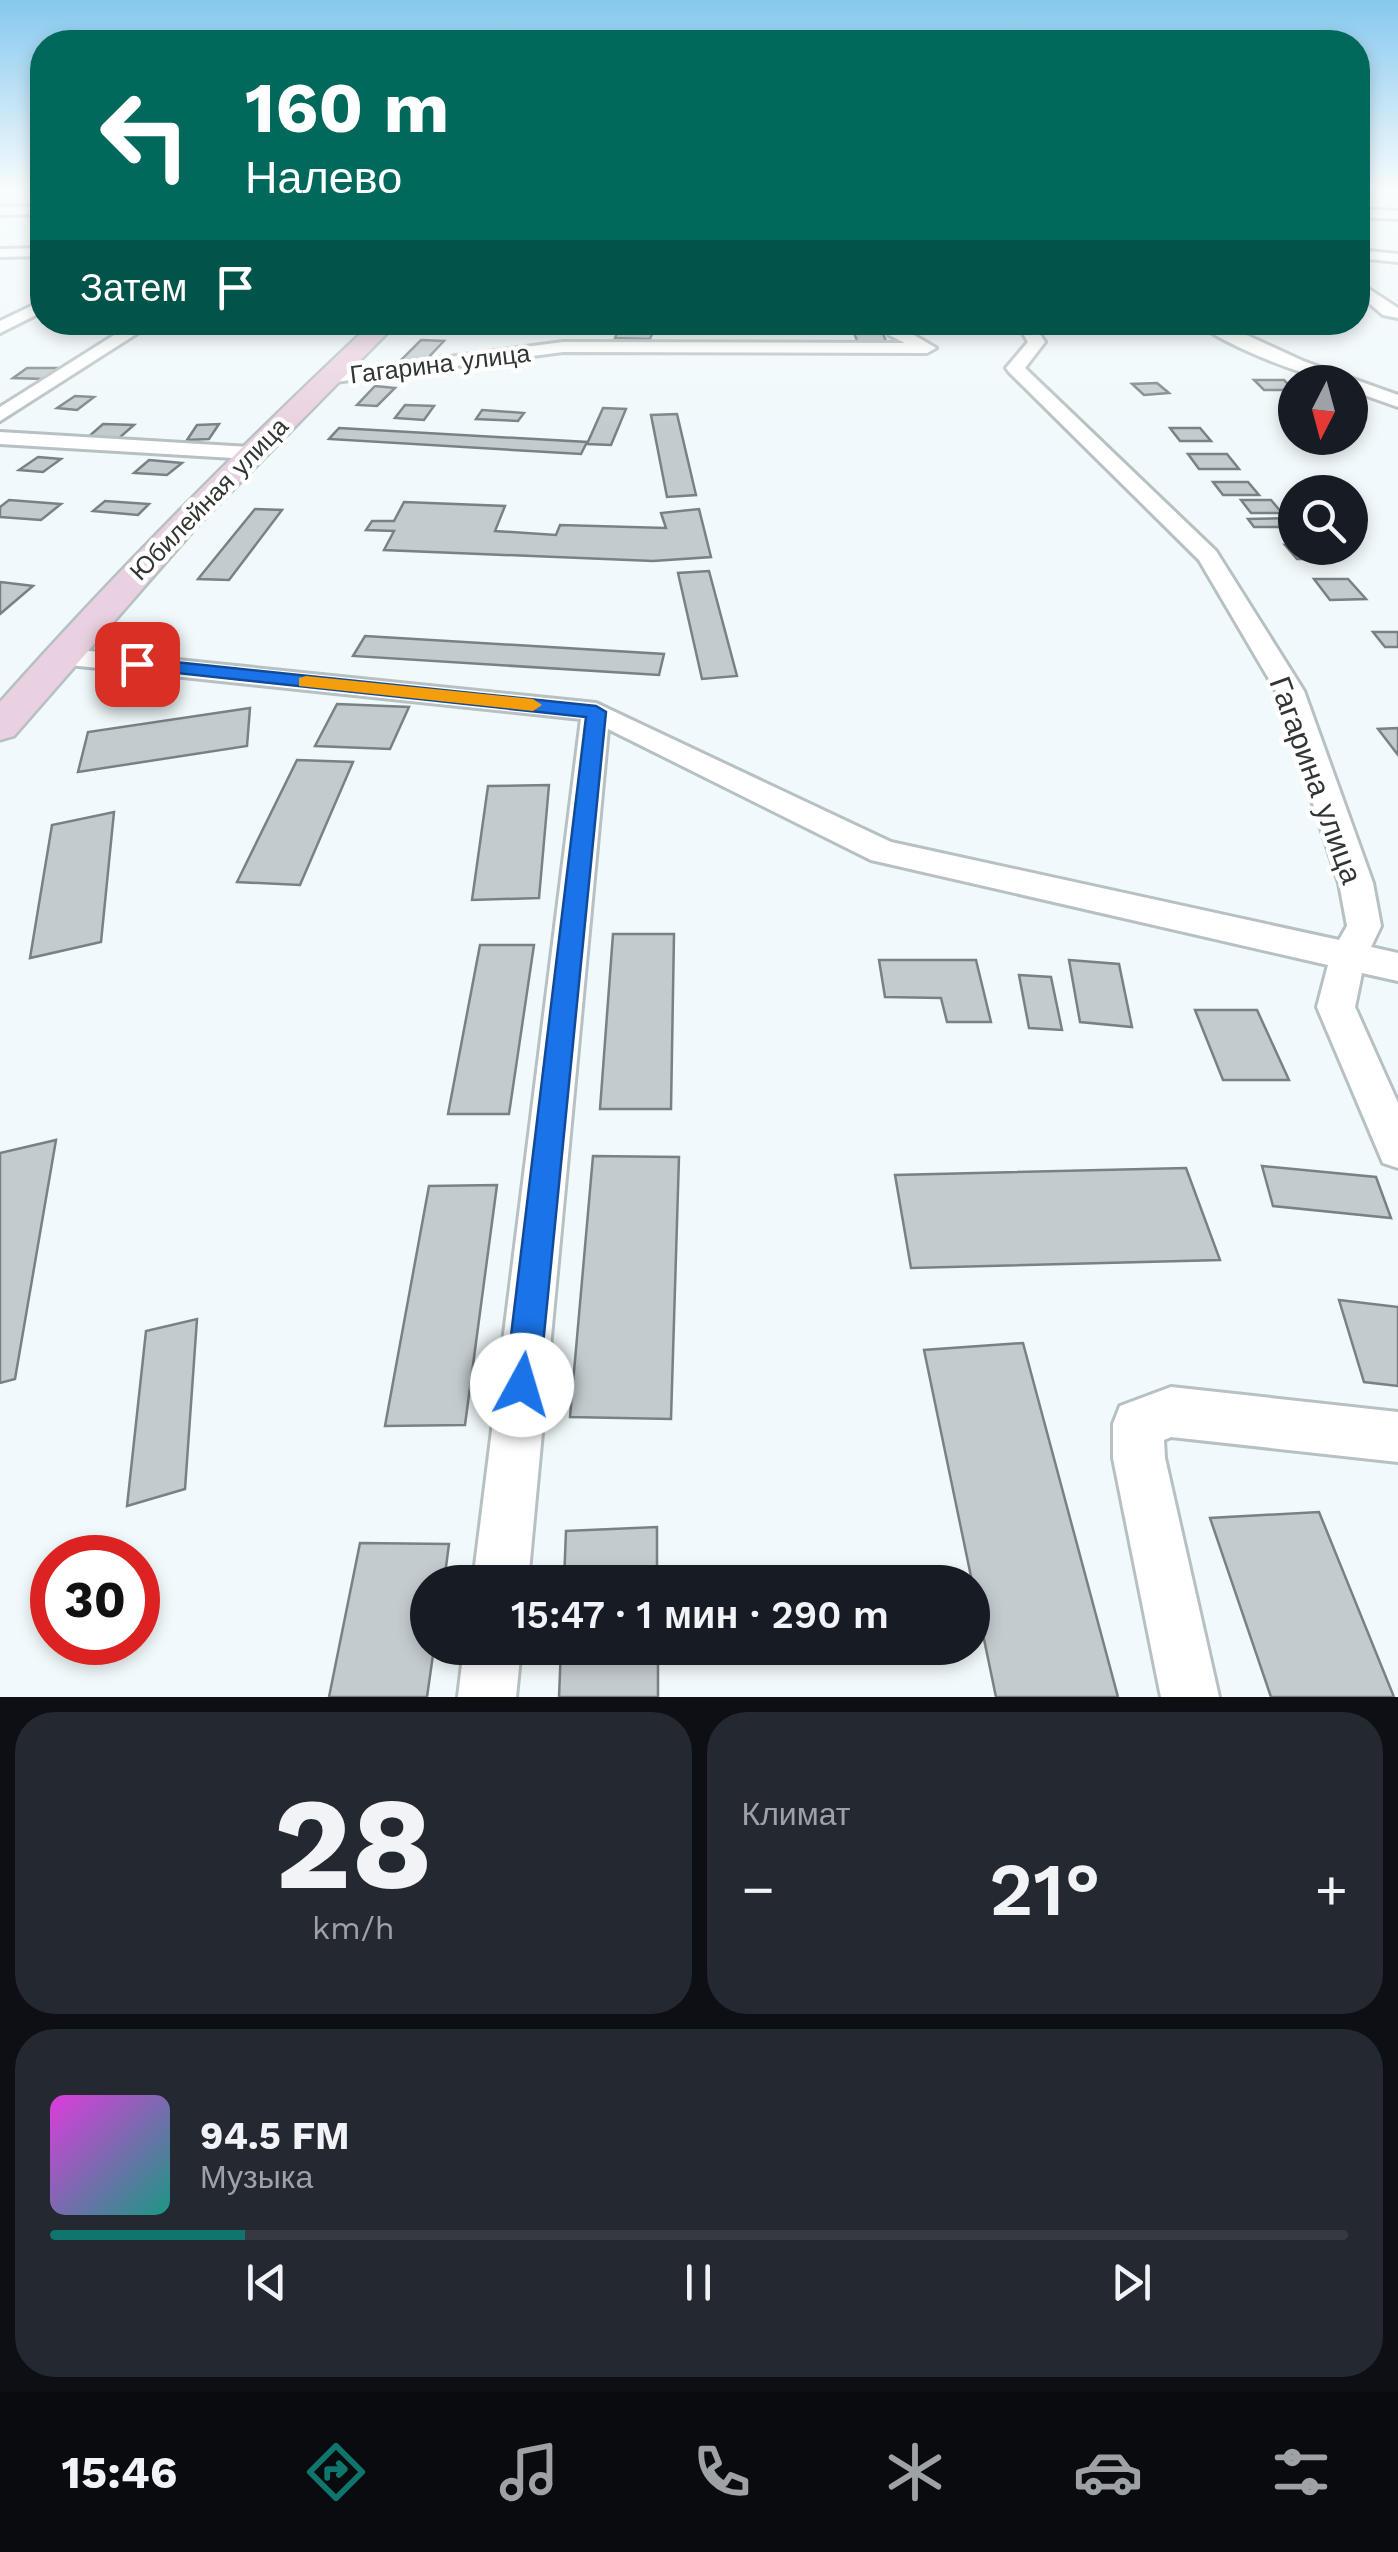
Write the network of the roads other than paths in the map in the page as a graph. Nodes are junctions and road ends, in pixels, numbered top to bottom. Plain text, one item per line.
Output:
1 (1370, 296) edge
2 (30, 312) edge
3 (1395, 314) edge
4 (0, 328) edge
5 (126, 335) edge
6 (373, 335) edge
7 (902, 335) edge
8 (1032, 335) edge
9 (1232, 335) edge
10 (1297, 365) edge
11 (328, 378) junction
12 (1368, 390) edge
13 (1398, 401) edge
14 (0, 415) edge
15 (0, 438) edge
16 (250, 453) junction
17 (60, 656) junction
18 (596, 712) junction
19 (0, 728) edge
20 (1348, 958) junction
21 (1398, 967) edge
22 (1398, 1149) edge
23 (1398, 1437) edge
24 (502, 1565) edge
25 (491, 1665) edge
26 (487, 1697) edge
27 (1190, 1697) edge

1 - 3 street
2 - 4 street
5 - 14 street
6 - 11 main road, Юбилейная улица
7 - 11 street, Гагарина улица
8 - 20 street, Гагарина улица
9 - 10 street
11 - 16 main road, Юбилейная улица
12 - 13 street
15 - 16 street
16 - 17 main road, Юбилейная улица
17 - 18 street
17 - 19 main road, Юбилейная улица
18 - 20 street
18 - 24 street
20 - 21 street
20 - 22 street, Гагарина улица
23 - 27 street
25 - 26 street

